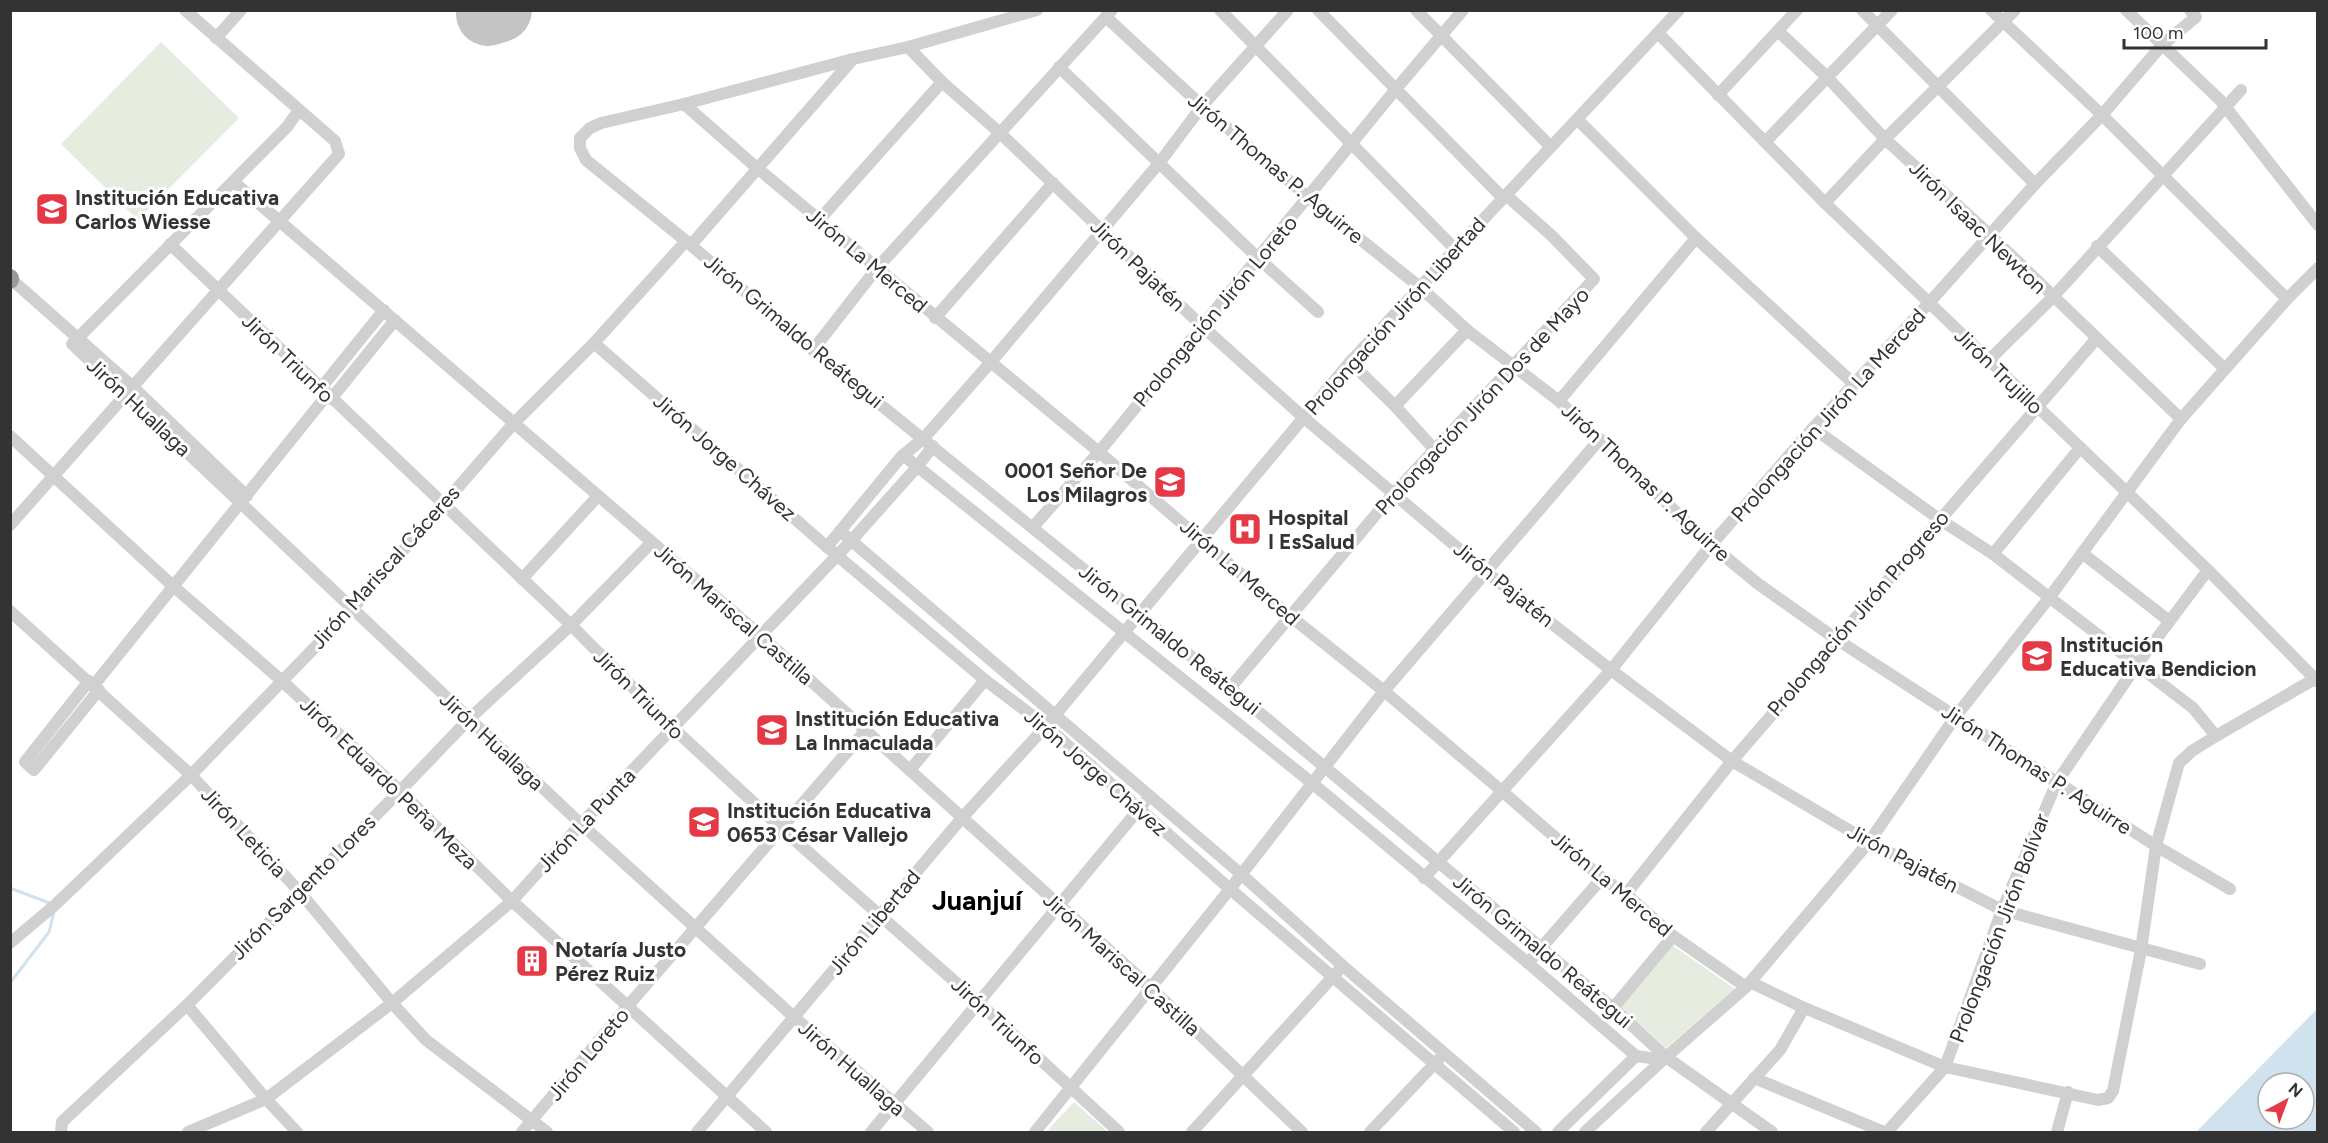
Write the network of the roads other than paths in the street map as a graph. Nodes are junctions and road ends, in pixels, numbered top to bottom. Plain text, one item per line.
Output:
1 (185, 10) edge
2 (241, 10) edge
3 (1037, 10) edge
4 (1220, 10) edge
5 (1288, 10) edge
6 (1318, 10) edge
7 (1416, 10) edge
8 (1463, 10) edge
9 (1679, 10) edge
10 (1797, 10) edge
11 (1862, 10) edge
12 (1892, 10) edge
13 (1991, 10) edge
14 (2015, 10) edge
15 (2126, 10) edge
16 (1109, 14) edge
17 (2193, 14) edge
18 (2003, 22) junction
19 (1877, 26) junction
20 (1779, 32) junction
21 (1658, 33) junction
22 (1442, 36) junction
23 (216, 38) junction
24 (2162, 45) junction
25 (908, 47) junction
26 (1253, 47) junction
27 (853, 59) junction
28 (1059, 67) junction
29 (1827, 78) junction
30 (942, 82) junction
31 (1939, 86) junction
32 (1396, 89) junction
33 (2241, 90) dead end
34 (1718, 95) junction
35 (684, 104) junction
36 (1202, 106) junction
37 (2224, 107) junction
38 (299, 110) junction
39 (2102, 115) junction
40 (1578, 120) junction
41 (1000, 133) junction
42 (1885, 139) junction
43 (1765, 142) junction
44 (1352, 145) junction
45 (1551, 147) junction
46 (1160, 162) junction
47 (757, 168) junction
48 (2162, 176) junction
49 (234, 182) junction
50 (1053, 183) junction
51 (2035, 184) junction
52 (1504, 196) junction
53 (1309, 198) junction
54 (1825, 203) junction
55 (819, 220) junction
56 (279, 222) junction
57 (2318, 225) edge
58 (1102, 229) junction
59 (1990, 235) junction
60 (1696, 238) junction
61 (689, 243) junction
62 (170, 244) junction
63 (2097, 246) junction
64 (1455, 249) junction
65 (1258, 258) junction
66 (877, 268) junction
67 (2318, 268) edge
68 (11, 279) edge
69 (1421, 288) junction
70 (219, 291) junction
71 (2052, 298) junction
72 (2287, 299) junction
73 (1929, 303) junction
74 (384, 310) junction
75 (1318, 312) dead end
76 (935, 318) junction
77 (395, 320) junction
78 (1202, 326) junction
79 (1467, 330) junction
80 (78, 338) junction
81 (2097, 338) junction
82 (594, 343) junction
83 (813, 350) junction
84 (1989, 360) junction
85 (1350, 362) junction
86 (990, 363) junction
87 (1515, 365) junction
88 (2224, 368) junction
89 (1854, 384) junction
90 (128, 390) junction
91 (326, 394) junction
92 (1559, 401) junction
93 (1395, 406) junction
94 (2036, 407) junction
95 (1303, 417) junction
96 (2181, 419) junction
97 (514, 423) junction
98 (1814, 428) junction
99 (10, 436) edge
100 (1600, 439) junction
101 (928, 442) junction
102 (2080, 448) junction
103 (1435, 450) junction
104 (1099, 452) junction
105 (903, 455) junction
106 (917, 467) junction
107 (53, 475) junction
108 (1395, 493) junction
109 (2126, 493) junction
110 (598, 496) junction
111 (244, 500) junction
112 (443, 504) junction
113 (1939, 519) junction
114 (10, 525) edge
115 (1034, 527) junction
116 (840, 531) junction
117 (1202, 539) junction
118 (851, 541) junction
119 (652, 542) junction
120 (1711, 545) junction
121 (832, 550) junction
122 (2082, 553) junction
123 (1993, 554) junction
124 (2208, 570) junction
125 (1485, 571) junction
126 (522, 579) junction
127 (173, 586) junction
128 (2049, 598) junction
129 (352, 609) junction
130 (10, 611) edge
131 (1140, 614) junction
132 (1290, 616) junction
133 (2168, 620) junction
134 (571, 625) junction
135 (1124, 632) junction
136 (760, 635) junction
137 (1836, 639) junction
138 (2136, 666) junction
139 (1611, 670) junction
140 (2317, 679) edge
141 (281, 680) junction
142 (985, 680) junction
143 (94, 686) junction
144 (1230, 688) junction
145 (1384, 691) junction
146 (1055, 715) junction
147 (1956, 716) junction
148 (469, 719) junction
149 (1046, 726) junction
150 (672, 727) junction
151 (866, 730) junction
152 (2216, 736) junction
153 (1732, 761) junction
154 (1324, 766) junction
155 (910, 770) junction
156 (191, 775) junction
157 (2057, 782) junction
158 (1312, 783) junction
159 (400, 791) junction
160 (1503, 792) junction
161 (1148, 796) junction
162 (1139, 809) junction
163 (961, 819) junction
164 (581, 824) junction
165 (781, 828) junction
166 (1869, 842) junction
167 (2156, 846) junction
168 (1439, 863) junction
169 (1241, 874) junction
170 (1424, 878) junction
171 (1602, 878) junction
172 (1230, 889) junction
173 (2230, 889) dead end
174 (299, 891) junction
175 (1626, 894) junction
176 (512, 901) junction
177 (1057, 905) junction
178 (2002, 910) junction
179 (880, 915) junction
180 (696, 929) junction
181 (1673, 936) junction
182 (10, 943) edge
183 (1541, 949) junction
184 (2141, 950) junction
185 (1528, 963) junction
186 (2200, 964) dead end
187 (1343, 966) junction
188 (1334, 976) junction
189 (1748, 985) junction
190 (1150, 988) junction
191 (978, 1002) junction
192 (392, 1003) junction
193 (187, 1005) junction
194 (627, 1007) junction
195 (1613, 1008) junction
196 (1804, 1008) junction
197 (794, 1017) junction
198 (1444, 1054) junction
199 (1636, 1056) junction
200 (1665, 1057) junction
201 (1434, 1065) junction
202 (1946, 1067) junction
203 (1243, 1076) junction
204 (1754, 1078) junction
205 (1071, 1089) junction
206 (2068, 1092) junction
207 (727, 1096) junction
208 (266, 1099) junction
209 (1730, 1103) junction
210 (895, 1105) junction
211 (531, 1122) junction
212 (61, 1132) edge
213 (188, 1132) edge
214 (297, 1132) edge
215 (522, 1132) edge
216 (547, 1132) edge
217 (697, 1132) edge
218 (766, 1132) edge
219 (871, 1132) edge
220 (928, 1132) edge
221 (1035, 1132) edge
222 (1119, 1132) edge
223 (1192, 1132) edge
224 (1302, 1132) edge
225 (1370, 1132) edge
226 (1514, 1132) edge
227 (1536, 1132) edge
228 (1558, 1132) edge
229 (1585, 1132) edge
230 (1706, 1132) edge
231 (1772, 1132) edge
232 (1886, 1132) edge
233 (2057, 1132) edge

1 - 23 street
2 - 23 street
3 - 25 street
4 - 26 street
5 - 26 street
6 - 32 street
7 - 22 street
8 - 22 street, Prolongación Jirón Loreto
9 - 21 street, Prolongación Jirón Libertad
10 - 20 street
11 - 19 street
12 - 19 street
13 - 18 street
14 - 18 street
15 - 24 street
16 - 28 street
16 - 36 street, Jirón Thomas P. Aguirre
17 - 24 street, Prolongación Jirón La Merced
18 - 31 street
18 - 39 street
19 - 29 street
19 - 31 street
20 - 29 street, Jirón Isaac Newton
20 - 34 street
21 - 34 street, Jirón Trujillo
21 - 40 street, Prolongación Jirón Libertad
22 - 32 street, Prolongación Jirón Loreto
22 - 45 street
23 - 38 street
24 - 37 street
24 - 39 street, Prolongación Jirón La Merced
25 - 27 street
25 - 30 street, Jirón Pajatén
26 - 36 street
26 - 44 street
27 - 35 street
27 - 47 street, Jirón Mariscal Cáceres
28 - 41 street
28 - 46 street
29 - 42 street, Jirón Isaac Newton
29 - 43 street
30 - 41 street, Jirón Pajatén
30 - 55 street
31 - 42 street
31 - 51 street
32 - 44 street, Prolongación Jirón Loreto
32 - 52 street
33 - 37 street
34 - 43 street, Jirón Trujillo
35 - 47 street, Jirón La Merced
35 - 61 street, Jirón Grimaldo Reátegui
36 - 46 street
36 - 53 street, Jirón Thomas P. Aguirre
37 - 48 street
37 - 57 street
38 - 49 street
38 - 56 street
39 - 48 street
39 - 51 street, Prolongación Jirón La Merced
40 - 45 street, Prolongación Jirón Libertad
40 - 60 street
41 - 50 street, Jirón Pajatén
41 - 66 street
42 - 54 street
42 - 59 street, Jirón Isaac Newton
43 - 54 street, Jirón Trujillo
44 - 53 street, Prolongación Jirón Loreto
44 - 64 street
45 - 52 street, Prolongación Jirón Libertad
46 - 58 street
46 - 65 street
47 - 55 street, Jirón La Merced
47 - 61 street, Jirón Mariscal Cáceres
48 - 63 street
48 - 72 street
49 - 56 street, Jirón Mariscal Castilla
49 - 62 street
50 - 58 street, Jirón Pajatén
50 - 76 street
51 - 59 street, Prolongación Jirón La Merced
52 - 64 street, Prolongación Jirón Libertad
52 - 87 street, Prolongación Jirón Dos de Mayo
53 - 65 street, Prolongación Jirón Loreto
53 - 69 street, Jirón Thomas P. Aguirre
54 - 73 street, Jirón Trujillo
55 - 66 street, Jirón La Merced
56 - 70 street
56 - 74 street, Jirón Mariscal Castilla
58 - 78 street, Jirón Pajatén
58 - 86 street
59 - 71 street, Jirón Isaac Newton
59 - 73 street, Prolongación Jirón La Merced
60 - 89 street
60 - 92 street
61 - 82 street, Jirón Mariscal Cáceres
61 - 83 street, Jirón Grimaldo Reátegui
62 - 70 street, Jirón Triunfo
62 - 80 street
63 - 71 street
63 - 88 street
64 - 69 street, Prolongación Jirón Libertad
65 - 75 street
65 - 78 street, Prolongación Jirón Loreto
66 - 76 street, Jirón La Merced
66 - 83 street
67 - 72 street
68 - 80 street, Jirón Huallaga
69 - 79 street, Jirón Thomas P. Aguirre
69 - 85 street, Prolongación Jirón Libertad
70 - 90 street
70 - 91 street, Jirón Triunfo
71 - 81 street, Jirón Isaac Newton
71 - 84 street
72 - 88 street
73 - 84 street, Jirón Trujillo
73 - 89 street, Prolongación Jirón La Merced
74 - 77 street, Jirón Mariscal Castilla
74 - 91 street
76 - 86 street, Jirón La Merced
77 - 91 street
77 - 97 street, Jirón Mariscal Castilla
78 - 95 street, Jirón Pajatén
78 - 104 street, Prolongación Jirón Loreto
79 - 87 street, Jirón Thomas P. Aguirre
79 - 93 street
80 - 90 street, Jirón Huallaga
81 - 94 street, Prolongación Jirón Progreso
81 - 96 street, Jirón Isaac Newton
82 - 97 street, Jirón Mariscal Cáceres
82 - 121 street, Jirón Jorge Chávez
83 - 101 street, Jirón Grimaldo Reátegui
84 - 94 street, Jirón Trujillo
85 - 93 street
85 - 95 street, Prolongación Jirón Libertad
86 - 101 street
86 - 104 street, Jirón La Merced
87 - 92 street, Jirón Thomas P. Aguirre
87 - 103 street, Prolongación Jirón Dos de Mayo
88 - 96 street
89 - 98 street, Prolongación Jirón La Merced
90 - 107 street
90 - 111 street, Jirón Huallaga
91 - 111 street
91 - 112 street, Jirón Triunfo
92 - 100 street, Jirón Thomas P. Aguirre
93 - 103 street
94 - 102 street, Jirón Trujillo
94 - 113 street, Prolongación Jirón Progreso
95 - 108 street, Jirón Pajatén
95 - 117 street, Prolongación Jirón Libertad
96 - 109 street
97 - 110 street, Jirón Mariscal Castilla
97 - 112 street, Jirón Mariscal Cáceres
98 - 113 street
98 - 120 street, Prolongación Jirón La Merced
99 - 107 street, Jirón Eduardo Peña Meza
100 - 120 street, Jirón Thomas P. Aguirre
100 - 125 street
101 - 105 street, Jirón La Punta
101 - 106 street, Jirón La Punta
101 - 115 street, Jirón Grimaldo Reátegui
102 - 109 street, Jirón Trujillo
102 - 123 street
103 - 108 street, Prolongación Jirón Dos de Mayo
104 - 115 street, Prolongación Jirón Loreto
104 - 117 street, Jirón La Merced
105 - 106 street, Jirón Grimaldo Reátegui
105 - 116 street, Jirón La Punta
106 - 118 street, Jirón La Punta
106 - 135 street, Jirón Grimaldo Reátegui
107 - 114 street
107 - 127 street, Jirón Eduardo Peña Meza
108 - 125 street, Jirón Pajatén
108 - 132 street, Prolongación Jirón Dos de Mayo
109 - 122 street
109 - 124 street, Jirón Trujillo
110 - 119 street, Jirón Mariscal Castilla
110 - 126 street
111 - 127 street
111 - 129 street, Jirón Huallaga
112 - 126 street, Jirón Triunfo
112 - 129 street, Jirón Mariscal Cáceres
113 - 123 street
113 - 137 street, Prolongación Jirón Progreso
115 - 131 street, Jirón Grimaldo Reátegui
116 - 118 street, Jirón Jorge Chávez
116 - 121 street, Jirón La Punta
117 - 131 street, Prolongación Jirón Libertad
117 - 132 street, Jirón La Merced
118 - 121 street, Jirón La Punta
118 - 146 street, Jirón Jorge Chávez
119 - 134 street, Jirón Sargento Lores
119 - 136 street, Jirón Mariscal Castilla
120 - 137 street, Jirón Thomas P. Aguirre
120 - 139 street, Prolongación Jirón La Merced
121 - 136 street, Jirón La Punta
121 - 142 street, Jirón Jorge Chávez
122 - 128 street
122 - 133 street
123 - 128 street
124 - 133 street, Prolongación Jirón Bolívar
124 - 140 street, Jirón Trujillo
125 - 139 street, Jirón Pajatén
125 - 145 street
126 - 134 street, Jirón Triunfo
127 - 141 street, Jirón Eduardo Peña Meza
127 - 143 street
128 - 138 street
128 - 147 street
129 - 141 street, Jirón Mariscal Cáceres
129 - 148 street, Jirón Huallaga
130 - 143 street, Jirón Leticia
131 - 135 street, Prolongación Jirón Libertad
131 - 144 street, Jirón Grimaldo Reátegui
132 - 144 street, Prolongación Jirón Dos de Mayo
132 - 145 street, Jirón La Merced
133 - 138 street, Prolongación Jirón Bolívar
134 - 148 street, Jirón Sargento Lores
134 - 150 street, Jirón Triunfo
135 - 146 street, Jirón Libertad
135 - 158 street, Jirón Grimaldo Reátegui
136 - 150 street, Jirón La Punta
136 - 151 street, Jirón Mariscal Castilla
137 - 147 street, Jirón Thomas P. Aguirre
137 - 153 street, Prolongación Jirón Progreso
138 - 152 street
138 - 157 street, Prolongación Jirón Bolívar
139 - 153 street, Jirón Pajatén
139 - 160 street, Prolongación Jirón La Merced
140 - 152 street
141 - 156 street, Jirón Mariscal Cáceres
141 - 159 street, Jirón Eduardo Peña Meza
142 - 149 street, Jirón Jorge Chávez
142 - 155 street
143 - 143 street
143 - 156 street, Jirón Leticia
144 - 154 street, Jirón Grimaldo Reátegui
145 - 154 street
145 - 160 street, Jirón La Merced
146 - 149 street, Jirón Libertad
146 - 161 street, Jirón Jorge Chávez
147 - 157 street, Jirón Thomas P. Aguirre
147 - 166 street
148 - 159 street, Jirón Sargento Lores
148 - 164 street, Jirón Huallaga
149 - 162 street, Jirón Jorge Chávez
149 - 163 street, Jirón Libertad
150 - 164 street, Jirón La Punta
150 - 165 street, Jirón Triunfo
151 - 155 street, Jirón Mariscal Castilla
151 - 165 street, Jirón Loreto
152 - 167 street
153 - 166 street, Jirón Pajatén
153 - 175 street, Prolongación Jirón Progreso
154 - 158 street
154 - 168 street, Jirón Grimaldo Reátegui
155 - 163 street, Jirón Mariscal Castilla
156 - 174 street, Jirón Leticia
156 - 182 street, Jirón Mariscal Cáceres
157 - 167 street, Jirón Thomas P. Aguirre
157 - 178 street, Prolongación Jirón Bolívar
158 - 169 street
158 - 170 street, Jirón Grimaldo Reátegui
159 - 174 street, Jirón Sargento Lores
159 - 176 street, Jirón Eduardo Peña Meza
160 - 168 street, Prolongación Jirón La Merced
160 - 171 street, Jirón La Merced
161 - 162 street
161 - 169 street, Jirón Jorge Chávez
162 - 172 street, Jirón Jorge Chávez
162 - 177 street
163 - 177 street, Jirón Mariscal Castilla
163 - 179 street, Jirón Libertad
164 - 176 street, Jirón La Punta
164 - 180 street, Jirón Huallaga
165 - 179 street, Jirón Triunfo
165 - 180 street, Jirón Loreto
166 - 178 street, Jirón Pajatén
166 - 189 street
167 - 173 street, Jirón Thomas P. Aguirre
167 - 184 street
168 - 170 street, Prolongación Jirón La Merced
168 - 183 street, Jirón Grimaldo Reátegui
169 - 172 street
169 - 187 street, Jirón Jorge Chávez
170 - 185 street, Jirón Grimaldo Reátegui
171 - 175 street, Jirón La Merced
171 - 183 street
172 - 188 street, Jirón Jorge Chávez
172 - 190 street
174 - 192 street, Jirón Leticia
174 - 193 street, Jirón Sargento Lores
175 - 181 street, Jirón La Merced
176 - 192 street, Jirón La Punta
176 - 194 street, Jirón Eduardo Peña Meza
177 - 190 street, Jirón Mariscal Castilla
177 - 191 street
178 - 184 street, Jirón Pajatén
178 - 202 street, Prolongación Jirón Bolívar
179 - 191 street, Jirón Triunfo
179 - 197 street, Jirón Libertad
180 - 194 street, Jirón Loreto
180 - 197 street, Jirón Huallaga
181 - 189 street, Jirón La Merced
181 - 195 street
183 - 185 street
183 - 195 street, Jirón Grimaldo Reátegui
184 - 186 street, Jirón Pajatén
184 - 206 street, Jirón La Merced
185 - 199 street, Jirón Grimaldo Reátegui
187 - 188 street
187 - 198 street, Jirón Jorge Chávez
188 - 201 street, Jirón Jorge Chávez
188 - 203 street
189 - 196 street, Jirón La Merced
189 - 200 street
190 - 203 street, Jirón Mariscal Castilla
190 - 205 street
191 - 205 street, Jirón Triunfo
191 - 210 street
192 - 208 street, Jirón La Punta
192 - 211 street, Jirón Leticia
193 - 208 street
193 - 212 street, Jirón Sargento Lores
194 - 207 street, Jirón Eduardo Peña Meza
194 - 211 street, Jirón Loreto
195 - 200 street, Jirón Grimaldo Reátegui
196 - 202 street, Jirón La Merced
196 - 204 street
197 - 207 street, Jirón Libertad
197 - 210 street, Jirón Huallaga
198 - 201 street
198 - 227 street, Jirón Jorge Chávez
199 - 200 street
199 - 228 street
200 - 209 street, Jirón Grimaldo Reátegui
200 - 229 street
201 - 225 street
201 - 226 street, Jirón Jorge Chávez
202 - 206 street, Jirón La Merced
202 - 232 street, Prolongación Jirón Bolívar
203 - 223 street
203 - 224 street, Jirón Mariscal Castilla
204 - 209 street
204 - 232 street
205 - 221 street
205 - 222 street, Jirón Triunfo
206 - 233 street
207 - 217 street, Jirón Libertad
207 - 218 street, Jirón Eduardo Peña Meza
208 - 213 street, Jirón La Punta
208 - 214 street
209 - 230 street
209 - 231 street, Jirón Grimaldo Reátegui
210 - 219 street
210 - 220 street, Jirón Huallaga
211 - 215 street, Jirón Loreto
211 - 216 street, Jirón Leticia

